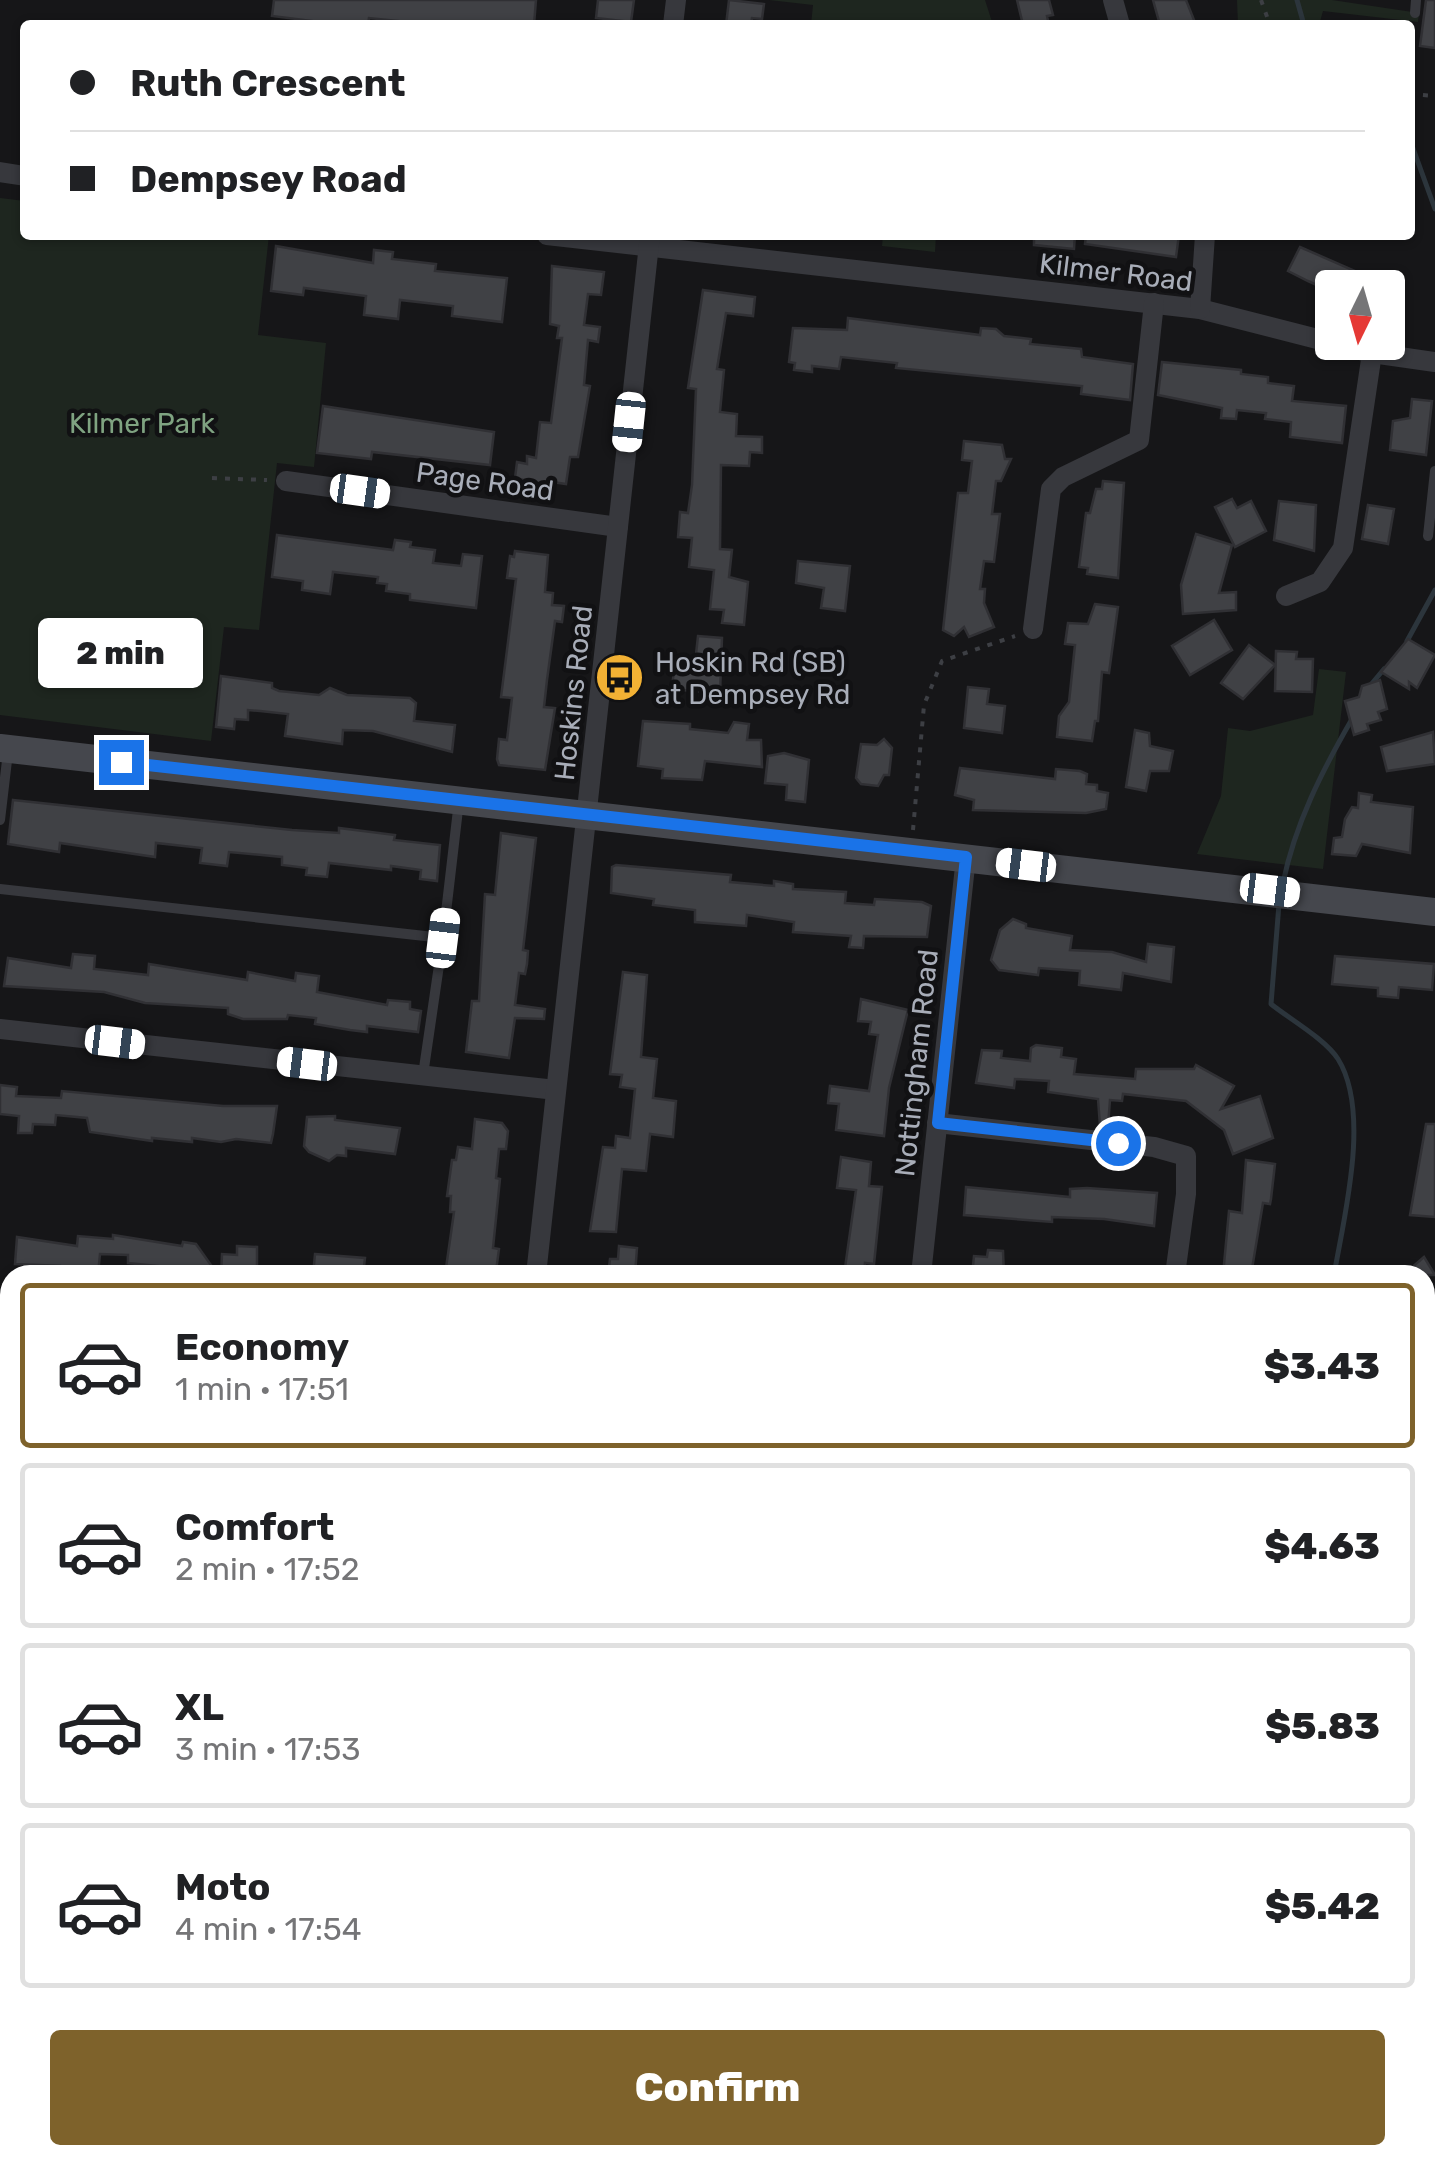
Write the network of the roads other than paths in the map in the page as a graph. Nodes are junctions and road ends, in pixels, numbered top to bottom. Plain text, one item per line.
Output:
1 (1416, 0) edge
2 (1414, 13) dead end
3 (1205, 240) edge
4 (649, 241) edge
5 (1154, 303) junction
6 (1200, 309) junction
7 (1315, 338) edge
8 (1405, 358) edge
9 (1371, 360) edge
10 (1435, 362) edge
11 (1435, 471) edge
12 (286, 481) road end
13 (618, 527) junction
14 (1428, 536) dead end
15 (1286, 596) dead end
16 (1034, 629) road end
17 (4, 748) edge
18 (459, 800) junction
19 (588, 815) junction
20 (0, 820) edge
21 (966, 857) junction
22 (0, 889) edge
23 (1435, 912) edge
24 (443, 938) junction
25 (0, 1028) edge
26 (422, 1078) junction
27 (556, 1090) junction
28 (938, 1123) junction
29 (537, 1265) edge
30 (922, 1265) edge
31 (1176, 1265) edge

1 - 2 lane
3 - 6 street
4 - 5 street, Kilmer Road
4 - 13 street, Hoskins Road
5 - 6 street, Kilmer Road
5 - 16 street
6 - 7 street, Kilmer Road
8 - 10 street, Kilmer Road
9 - 15 street
11 - 14 lane
12 - 13 street, Page Road
13 - 19 street, Hoskins Road
17 - 18 street
17 - 20 lane
18 - 19 street
18 - 24 lane
19 - 21 street
19 - 27 street, Hoskins Road
21 - 23 street
21 - 28 street, Nottingham Road
22 - 24 lane
24 - 26 lane
25 - 26 street
26 - 27 street
27 - 29 street, Hoskins Road
28 - 30 street, Nottingham Road
28 - 31 street

